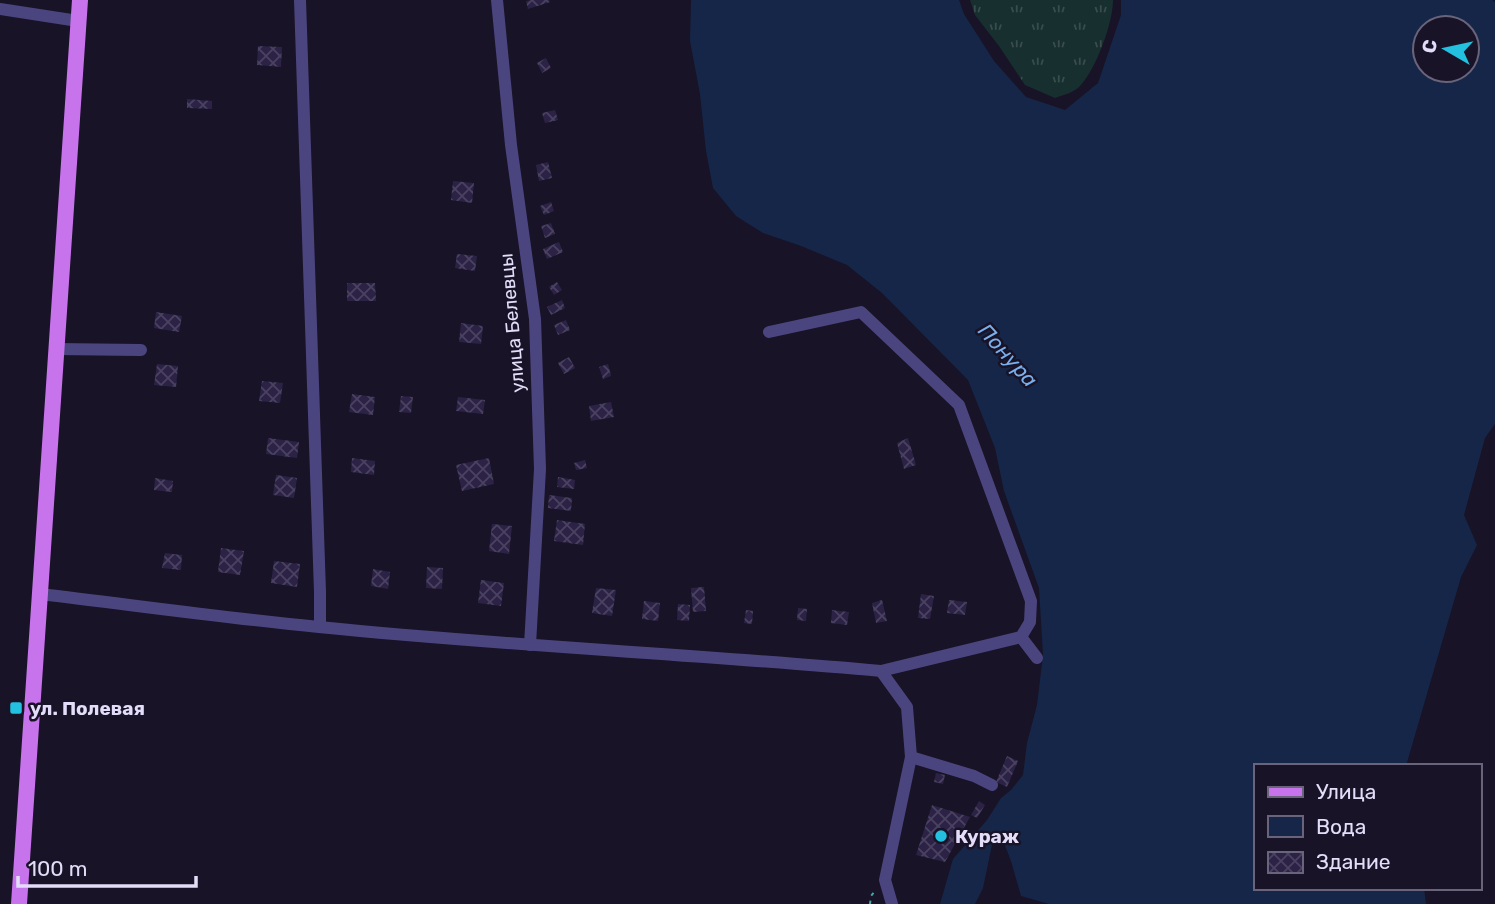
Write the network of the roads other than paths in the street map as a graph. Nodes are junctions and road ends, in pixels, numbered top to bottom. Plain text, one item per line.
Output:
1 (80, 0) edge
2 (300, 0) edge
3 (497, 0) edge
4 (0, 9) edge
5 (78, 20) junction
6 (769, 332) dead end
7 (55, 349) junction
8 (141, 350) dead end
9 (40, 594) junction
10 (320, 627) junction
11 (1021, 637) junction
12 (530, 645) junction
13 (1037, 658) dead end
14 (881, 671) junction
15 (911, 757) junction
16 (992, 785) dead end
17 (19, 904) edge
18 (892, 904) edge

1 - 5 main road
2 - 10 street
3 - 12 street, улица Белевцы
4 - 5 street
5 - 7 main road
6 - 11 street
7 - 8 street
7 - 9 main road
9 - 10 street
9 - 17 main road
10 - 12 street
11 - 13 street
11 - 14 street
12 - 14 street
14 - 15 street
15 - 16 street
15 - 18 street

